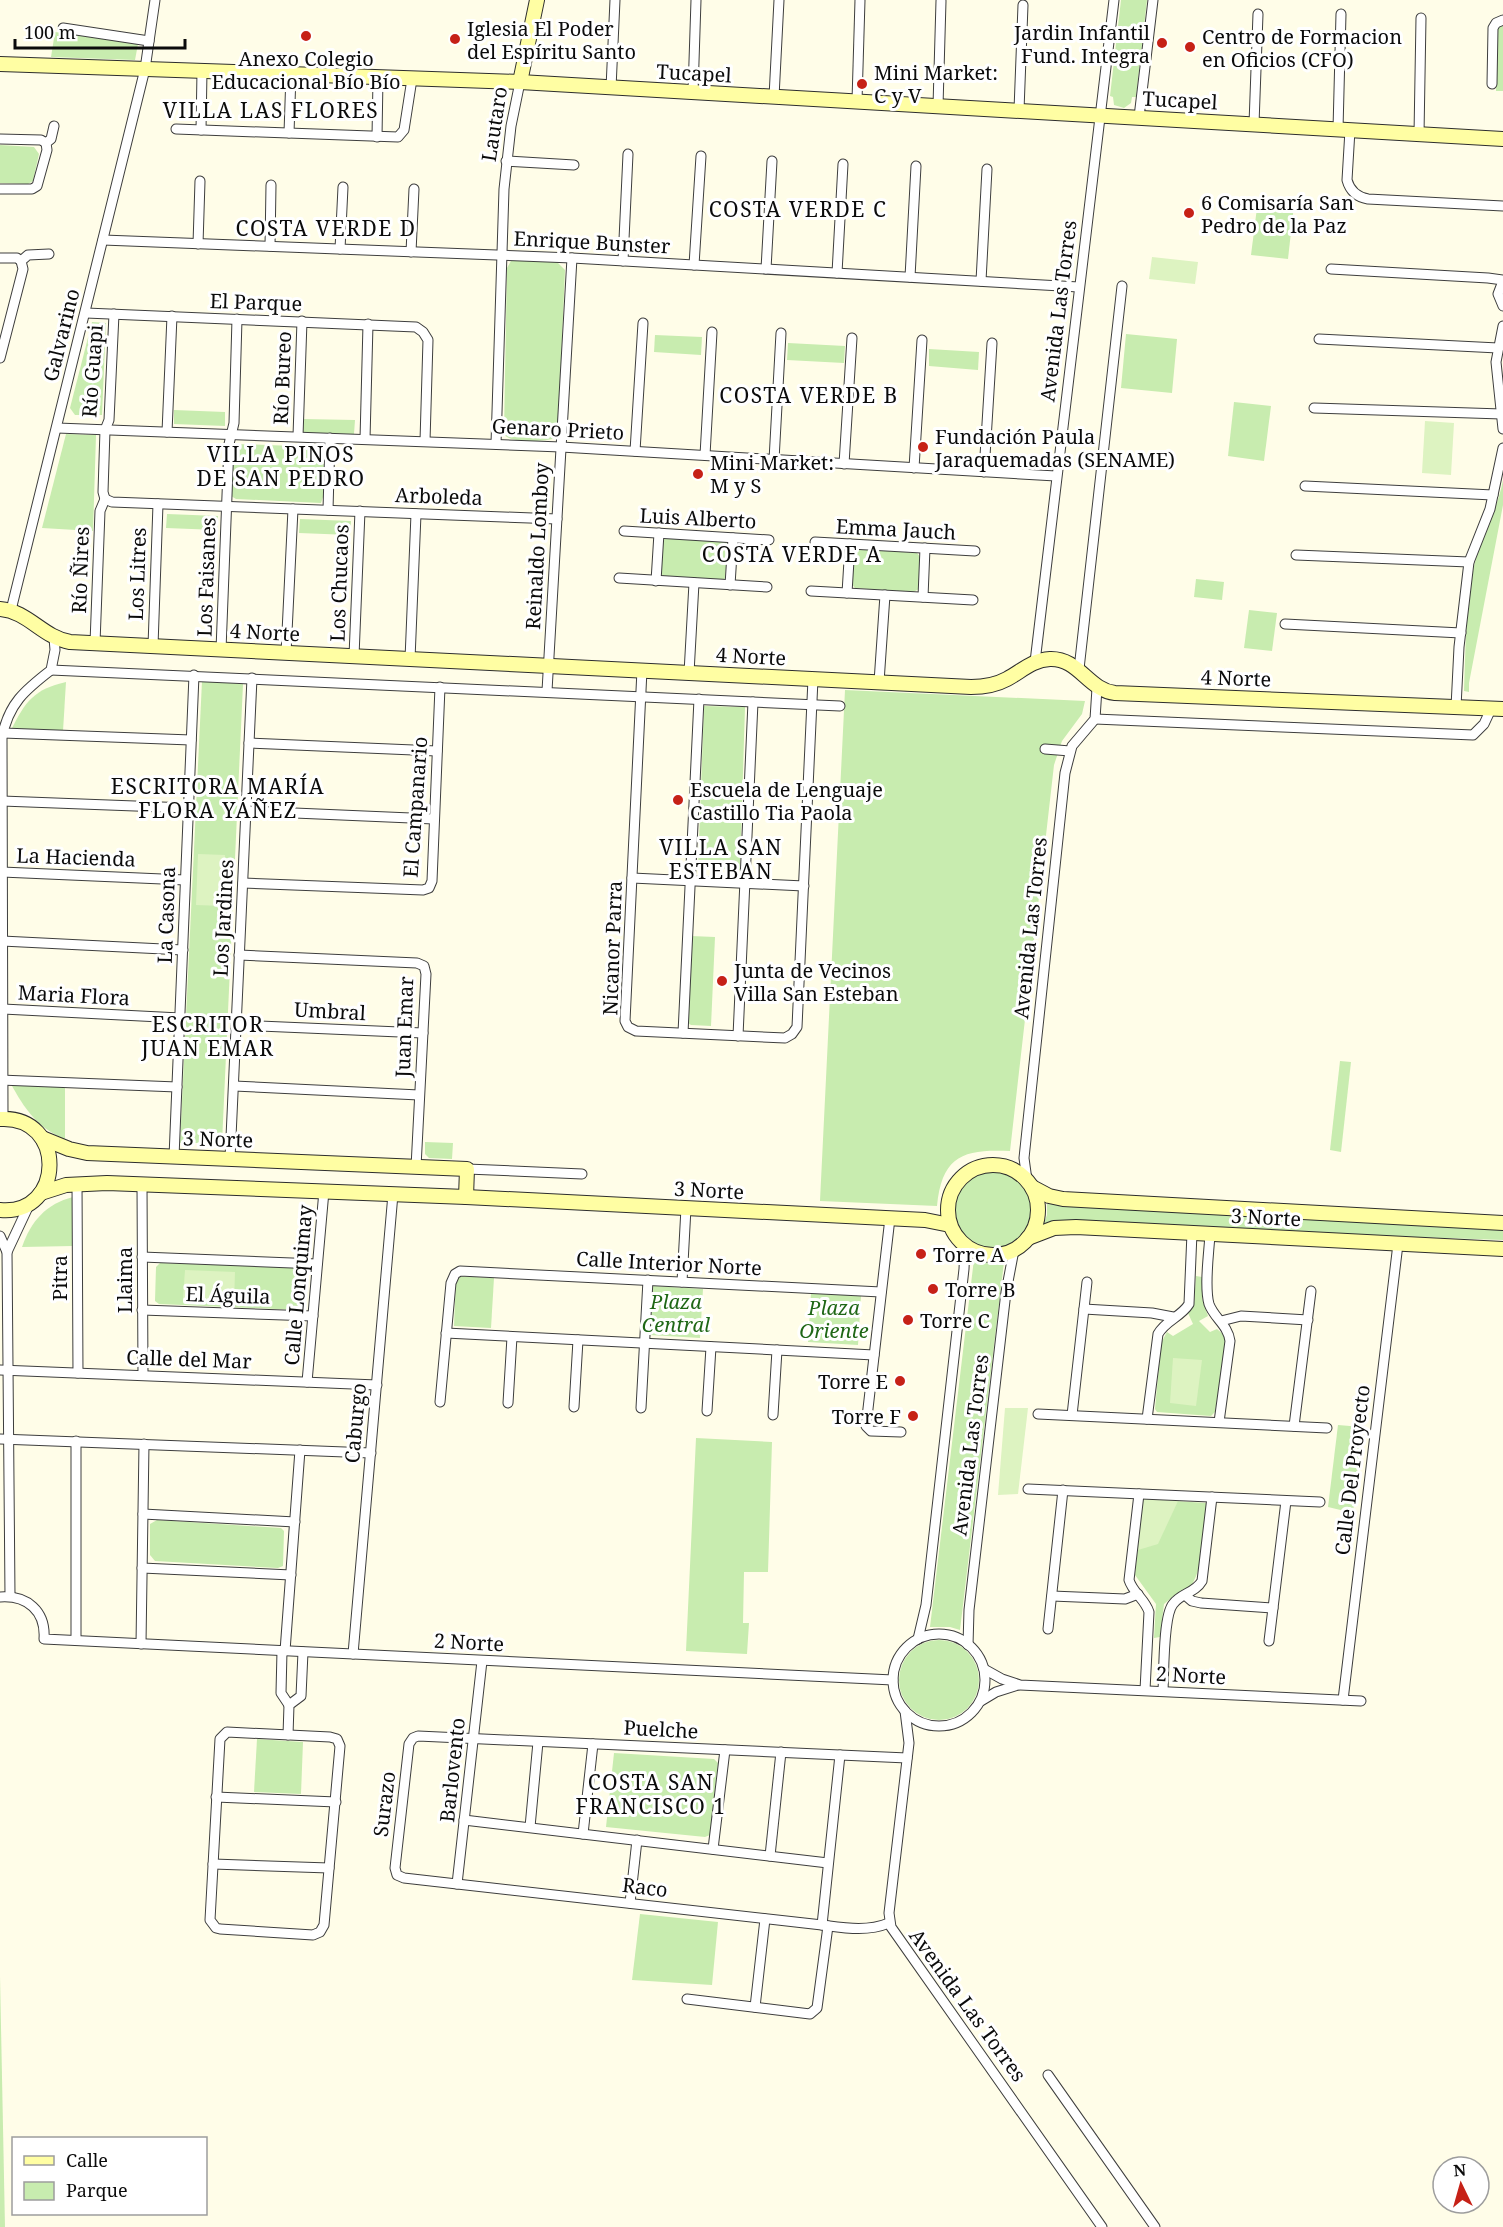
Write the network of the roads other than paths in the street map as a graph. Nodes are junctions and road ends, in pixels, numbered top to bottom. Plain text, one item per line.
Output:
1 (155, 0) edge
2 (537, 0) edge
3 (615, 0) edge
4 (696, 0) edge
5 (778, 0) edge
6 (860, 0) edge
7 (1114, 0) edge
8 (1153, 0) edge
9 (941, 1) edge
10 (1023, 5) dead end
11 (1258, 14) dead end
12 (1341, 14) dead end
13 (1421, 18) dead end
14 (1503, 20) edge
15 (63, 28) dead end
16 (149, 41) junction
17 (0, 64) edge
18 (145, 69) junction
19 (202, 71) junction
20 (291, 75) junction
21 (378, 78) junction
22 (412, 79) junction
23 (520, 82) junction
24 (1492, 84) dead end
25 (611, 88) junction
26 (693, 92) junction
27 (774, 97) junction
28 (857, 101) junction
29 (938, 106) junction
30 (1019, 110) junction
31 (1100, 115) junction
32 (1139, 117) junction
33 (1254, 124) junction
34 (54, 126) dead end
35 (176, 129) dead end
36 (1344, 129) junction
37 (201, 130) junction
38 (289, 133) junction
39 (1419, 134) junction
40 (377, 137) junction
41 (0, 139) edge
42 (1503, 139) edge
43 (46, 143) junction
44 (628, 154) dead end
45 (702, 156) dead end
46 (506, 161) junction
47 (772, 161) dead end
48 (843, 164) dead end
49 (574, 165) dead end
50 (916, 166) dead end
51 (987, 169) dead end
52 (200, 182) dead end
53 (271, 184) dead end
54 (343, 187) dead end
55 (0, 189) edge
56 (414, 189) dead end
57 (1503, 206) edge
58 (104, 240) junction
59 (198, 244) junction
60 (270, 246) junction
61 (340, 249) junction
62 (411, 252) junction
63 (49, 254) dead end
64 (501, 255) junction
65 (0, 258) edge
66 (572, 258) junction
67 (21, 261) junction
68 (623, 261) junction
69 (694, 265) junction
70 (766, 269) junction
71 (1331, 269) dead end
72 (837, 273) junction
73 (910, 277) junction
74 (981, 281) junction
75 (1503, 281) edge
76 (1122, 286) dead end
77 (1079, 287) junction
78 (1503, 306) edge
79 (86, 313) junction
80 (114, 314) junction
81 (172, 316) junction
82 (5, 319) edge
83 (237, 319) junction
84 (302, 321) junction
85 (643, 323) dead end
86 (368, 324) junction
87 (1503, 326) edge
88 (712, 332) dead end
89 (781, 333) dead end
90 (852, 338) dead end
91 (1319, 339) dead end
92 (922, 340) dead end
93 (992, 343) dead end
94 (1498, 348) junction
95 (0, 358) edge
96 (1314, 408) dead end
97 (1502, 414) edge
98 (57, 428) junction
99 (1503, 429) edge
100 (105, 430) junction
101 (167, 432) junction
102 (231, 434) junction
103 (298, 436) junction
104 (330, 438) junction
105 (364, 439) junction
106 (425, 441) junction
107 (496, 444) junction
108 (561, 447) junction
109 (1503, 448) edge
110 (635, 451) junction
111 (705, 455) junction
112 (774, 460) junction
113 (844, 464) junction
114 (914, 468) junction
115 (984, 472) junction
116 (1056, 476) junction
117 (1305, 486) dead end
118 (1493, 495) junction
119 (105, 499) junction
120 (158, 504) junction
121 (227, 506) junction
122 (293, 509) junction
123 (328, 510) junction
124 (360, 511) junction
125 (416, 514) junction
126 (557, 519) junction
127 (624, 531) dead end
128 (659, 533) junction
129 (733, 538) junction
130 (769, 540) dead end
131 (815, 542) dead end
132 (850, 544) junction
133 (925, 549) junction
134 (975, 551) dead end
135 (1296, 555) dead end
136 (1469, 562) junction
137 (619, 579) dead end
138 (656, 580) junction
139 (694, 583) junction
140 (730, 585) junction
141 (766, 587) dead end
142 (811, 591) dead end
143 (847, 593) junction
144 (885, 595) junction
145 (922, 597) junction
146 (973, 600) dead end
147 (6, 609) edge
148 (1285, 624) dead end
149 (1461, 633) junction
150 (54, 638) junction
151 (95, 643) junction
152 (153, 646) junction
153 (221, 650) junction
154 (286, 653) junction
155 (354, 656) junction
156 (410, 659) junction
157 (1035, 662) junction
158 (549, 666) junction
159 (1079, 669) junction
160 (51, 670) junction
161 (642, 670) junction
162 (689, 673) junction
163 (194, 675) junction
164 (252, 678) junction
165 (813, 679) junction
166 (879, 682) junction
167 (440, 687) junction
168 (1097, 688) junction
169 (547, 691) junction
170 (641, 696) junction
171 (699, 699) junction
172 (753, 702) junction
173 (812, 704) junction
174 (840, 706) dead end
175 (1456, 707) junction
176 (1497, 709) edge
177 (1095, 719) junction
178 (3, 733) junction
179 (191, 740) junction
180 (249, 742) junction
181 (1045, 749) dead end
182 (438, 751) junction
183 (1070, 751) junction
184 (2, 801) junction
185 (188, 808) junction
186 (246, 811) junction
187 (434, 819) junction
188 (1, 849) edge
189 (2, 872) junction
190 (632, 878) junction
191 (185, 880) junction
192 (690, 881) junction
193 (243, 883) junction
194 (745, 883) junction
195 (804, 886) junction
196 (1, 907) edge
197 (2, 941) junction
198 (183, 950) junction
199 (240, 955) junction
200 (1, 966) edge
201 (3, 1009) junction
202 (180, 1018) junction
203 (1, 1023) edge
204 (236, 1025) junction
205 (423, 1033) junction
206 (683, 1033) junction
207 (738, 1036) junction
208 (2, 1080) edge
209 (234, 1086) junction
210 (177, 1087) junction
211 (420, 1095) junction
212 (2, 1119) edge
213 (42, 1138) junction
214 (174, 1157) junction
215 (230, 1159) junction
216 (416, 1167) junction
217 (467, 1169) junction
218 (582, 1174) dead end
219 (77, 1184) junction
220 (1029, 1184) junction
221 (142, 1185) junction
222 (324, 1191) junction
223 (393, 1194) junction
224 (466, 1197) junction
225 (35, 1198) junction
226 (686, 1208) junction
227 (0, 1210) edge
228 (890, 1218) junction
229 (1503, 1223) edge
230 (950, 1225) junction
231 (1192, 1233) junction
232 (1210, 1234) junction
233 (0, 1236) edge
234 (1028, 1238) junction
235 (1398, 1244) junction
236 (965, 1246) junction
237 (1503, 1249) edge
238 (1014, 1250) junction
239 (3, 1252) edge
240 (142, 1257) junction
241 (317, 1264) junction
242 (648, 1280) junction
243 (682, 1282) junction
244 (1087, 1282) dead end
245 (1311, 1291) dead end
246 (881, 1292) junction
247 (3, 1305) edge
248 (1084, 1309) junction
249 (142, 1310) junction
250 (313, 1316) junction
251 (1173, 1317) junction
252 (1308, 1320) junction
253 (1221, 1321) junction
254 (446, 1333) junction
255 (512, 1336) junction
256 (578, 1340) junction
257 (645, 1343) junction
258 (711, 1347) junction
259 (777, 1350) junction
260 (874, 1355) junction
261 (4, 1370) edge
262 (78, 1373) junction
263 (143, 1376) junction
264 (307, 1382) junction
265 (377, 1385) junction
266 (440, 1402) dead end
267 (508, 1403) dead end
268 (574, 1407) dead end
269 (641, 1408) dead end
270 (707, 1411) dead end
271 (1038, 1414) dead end
272 (773, 1415) dead end
273 (1072, 1415) junction
274 (1147, 1419) junction
275 (1219, 1422) junction
276 (1294, 1426) junction
277 (1327, 1428) dead end
278 (901, 1432) dead end
279 (4, 1439) edge
280 (76, 1442) junction
281 (144, 1444) junction
282 (300, 1450) junction
283 (371, 1453) junction
284 (1028, 1489) dead end
285 (1063, 1490) junction
286 (1139, 1494) junction
287 (1212, 1497) junction
288 (4, 1499) edge
289 (1286, 1501) junction
290 (1320, 1502) dead end
291 (143, 1514) junction
292 (295, 1522) junction
293 (5, 1563) edge
294 (142, 1568) junction
295 (291, 1575) junction
296 (1138, 1594) junction
297 (1185, 1595) junction
298 (1052, 1596) junction
299 (5, 1597) edge
300 (1273, 1608) junction
301 (1048, 1629) dead end
302 (918, 1639) junction
303 (76, 1640) junction
304 (1269, 1641) dead end
305 (141, 1644) junction
306 (968, 1645) junction
307 (284, 1651) junction
308 (303, 1652) junction
309 (353, 1654) junction
310 (482, 1661) junction
311 (984, 1669) junction
312 (893, 1680) junction
313 (1020, 1685) junction
314 (1145, 1690) junction
315 (1163, 1691) junction
316 (1343, 1700) junction
317 (1361, 1701) dead end
318 (980, 1702) junction
319 (290, 1705) junction
320 (905, 1712) junction
321 (926, 1724) junction
322 (288, 1735) junction
323 (413, 1738) joint
324 (474, 1739) junction
325 (538, 1742) junction
326 (909, 1743) junction
327 (594, 1744) junction
328 (725, 1750) junction
329 (781, 1752) junction
330 (840, 1755) junction
331 (907, 1758) junction
332 (216, 1797) junction
333 (336, 1802) junction
334 (464, 1820) junction
335 (530, 1827) junction
336 (583, 1834) junction
337 (637, 1840) junction
338 (713, 1849) junction
339 (770, 1856) junction
340 (828, 1863) junction
341 (213, 1864) junction
342 (329, 1868) junction
343 (397, 1875) joint
344 (457, 1884) junction
345 (630, 1903) junction
346 (765, 1919) junction
347 (889, 1923) junction
348 (825, 1926) junction
349 (687, 1999) dead end
350 (755, 2007) junction
351 (1047, 2075) dead end
352 (1102, 2227) edge
353 (1155, 2227) edge

1 - 16 street, Galvarino
2 - 23 street, Lautaro
3 - 25 street
4 - 26 street
5 - 27 street
6 - 28 street
7 - 31 street, Avenida Las Torres
8 - 32 street
9 - 29 street
10 - 30 street
11 - 33 street
12 - 36 street
13 - 39 street
14 - 24 street
15 - 16 street
16 - 18 street, Galvarino
17 - 18 street, Tucapel
18 - 19 street, Tucapel
18 - 58 street, Galvarino
19 - 20 street, Tucapel
19 - 37 street
20 - 21 street, Tucapel
20 - 38 street
21 - 22 street, Tucapel
21 - 40 street
22 - 23 street, Tucapel
22 - 40 street
23 - 25 street, Tucapel
23 - 46 street, Lautaro
25 - 26 street, Tucapel
26 - 27 street, Tucapel
27 - 28 street, Tucapel
28 - 29 street, Tucapel
29 - 30 street, Tucapel
30 - 31 street, Tucapel
31 - 32 street, Tucapel
31 - 77 street, Avenida Las Torres
32 - 33 street, Tucapel
33 - 36 street, Tucapel
34 - 43 street
35 - 37 street
36 - 39 street, Tucapel
36 - 57 street
37 - 38 street
38 - 40 street
39 - 42 street, Tucapel
41 - 43 street
43 - 55 street
44 - 68 street
45 - 69 street
46 - 49 street
46 - 64 street, Lautaro
47 - 70 street
48 - 72 street
50 - 73 street
51 - 74 street
52 - 59 street
53 - 60 street
54 - 61 street
56 - 62 street
58 - 59 street, Enrique Bunster
58 - 79 street, Galvarino
59 - 60 street, Enrique Bunster
60 - 61 street, Enrique Bunster
61 - 62 street, Enrique Bunster
62 - 64 street, Enrique Bunster
63 - 67 street
64 - 66 street, Enrique Bunster
64 - 107 street, Lautaro
65 - 67 street
66 - 68 street, Enrique Bunster
66 - 108 street, Reinaldo Lomboy
67 - 82 street
68 - 69 street, Enrique Bunster
69 - 70 street, Enrique Bunster
70 - 72 street, Enrique Bunster
71 - 75 street
72 - 73 street, Enrique Bunster
73 - 74 street, Enrique Bunster
74 - 77 street, Enrique Bunster
75 - 78 street
76 - 159 street
77 - 116 street, Avenida Las Torres
79 - 80 street, El Parque
79 - 98 street, Galvarino
80 - 81 street, El Parque
80 - 100 street, Río Guapi
81 - 83 street, El Parque
81 - 101 street
82 - 95 street
83 - 84 street, El Parque
83 - 102 street, Los Faisanes
84 - 86 street, El Parque
84 - 103 street, Río Bureo
85 - 110 street
86 - 105 street
86 - 106 street, El Parque
87 - 94 street
88 - 111 street
89 - 112 street
90 - 113 street
91 - 94 street
92 - 114 street
93 - 115 street
94 - 97 street
96 - 97 street
97 - 99 street
98 - 100 street, Genaro Prieto
98 - 147 street, Galvarino
100 - 101 street, Genaro Prieto
100 - 119 street, Río Guapi
101 - 102 street, Genaro Prieto
102 - 103 street, Genaro Prieto
102 - 121 street, Los Faisanes
103 - 104 street, Genaro Prieto
104 - 105 street, Genaro Prieto
104 - 123 street
105 - 106 street, Genaro Prieto
106 - 107 street, Genaro Prieto
107 - 108 street, Genaro Prieto
108 - 110 street, Genaro Prieto
108 - 126 street, Reinaldo Lomboy
109 - 118 street
110 - 111 street, Genaro Prieto
111 - 112 street, Genaro Prieto
112 - 113 street, Genaro Prieto
113 - 114 street, Genaro Prieto
114 - 115 street, Genaro Prieto
115 - 116 street, Genaro Prieto
116 - 157 street, Avenida Las Torres
117 - 118 street
118 - 136 street
119 - 120 street, Arboleda
119 - 151 street, Río Ñires
120 - 121 street, Arboleda
120 - 152 street, Los Litres
121 - 122 street, Arboleda
121 - 153 street, Los Faisanes
122 - 123 street, Arboleda
122 - 154 street
123 - 124 street, Arboleda
124 - 125 street, Arboleda
124 - 155 street, Los Chucaos
125 - 126 street, Arboleda
125 - 156 street
126 - 158 street, Reinaldo Lomboy
127 - 128 street, Luis Alberto
128 - 129 street, Luis Alberto
128 - 138 street
129 - 130 street, Luis Alberto
129 - 140 street
131 - 132 street, Emma Jauch
132 - 133 street, Emma Jauch
132 - 143 street
133 - 134 street, Emma Jauch
133 - 145 street
135 - 136 street
136 - 149 street
137 - 138 street
138 - 139 street
139 - 140 street
139 - 162 street
140 - 141 street
142 - 143 street
143 - 144 street
144 - 145 street
144 - 166 street
145 - 146 street
147 - 150 street, 4 Norte
148 - 149 street
149 - 175 street
150 - 151 street, 4 Norte
150 - 160 street
151 - 152 street, 4 Norte
152 - 153 street, 4 Norte
153 - 154 street, 4 Norte
154 - 155 street, 4 Norte
155 - 156 street, 4 Norte
156 - 158 street, 4 Norte
157 - 159 street
157 - 166 street, 4 Norte
158 - 161 street, 4 Norte
158 - 169 street, Reinaldo Lomboy
159 - 168 street
160 - 163 street
160 - 178 street
161 - 162 street, 4 Norte
161 - 170 street, Nicanor Parra
162 - 165 street, 4 Norte
163 - 164 street
163 - 179 street, La Casona
164 - 167 street
164 - 180 street, Los Jardines
165 - 166 street, 4 Norte
165 - 173 street, Nicanor Parra
167 - 169 street
167 - 182 street, El Campanario
168 - 175 street, 4 Norte
168 - 177 street
169 - 170 street
170 - 171 street
170 - 190 street, Nicanor Parra
171 - 172 street
171 - 192 street
172 - 173 street
172 - 194 street
173 - 174 street
173 - 195 street, Nicanor Parra
175 - 176 street, 4 Norte
176 - 177 street, 4 Norte
177 - 183 street, Avenida Las Torres
178 - 179 street
178 - 184 street
179 - 185 street, La Casona
180 - 182 street
180 - 186 street, Los Jardines
181 - 183 street
182 - 187 street, El Campanario
183 - 220 street, Avenida Las Torres
184 - 185 street
184 - 188 street
185 - 191 street, La Casona
186 - 187 street
186 - 193 street, Los Jardines
187 - 193 street, El Campanario
188 - 189 street
189 - 191 street, La Hacienda
189 - 196 street
190 - 192 street
190 - 206 street, Nicanor Parra
191 - 198 street, La Casona
192 - 194 street
192 - 206 street
193 - 199 street, Los Jardines
194 - 195 street
194 - 207 street
195 - 207 street, Nicanor Parra
196 - 197 street
197 - 198 street
197 - 200 street
198 - 202 street, La Casona
199 - 204 street, Los Jardines
199 - 205 street, Juan Emar
200 - 201 street
201 - 202 street, Maria Flora
201 - 203 street
202 - 210 street, La Casona
203 - 208 street
204 - 205 street, Umbral
204 - 209 street, Los Jardines
205 - 211 street, Juan Emar
206 - 207 street, Nicanor Parra
208 - 210 street
208 - 212 street
209 - 211 street
209 - 215 street, Los Jardines
210 - 214 street, La Casona
211 - 216 street, Juan Emar
212 - 213 street, 3 Norte
213 - 214 street, 3 Norte
213 - 225 street
214 - 215 street, 3 Norte
215 - 216 street, 3 Norte
216 - 217 street, 3 Norte
217 - 218 street, 3 Norte
217 - 224 street
219 - 221 street, 3 Norte
219 - 225 street, 3 Norte
219 - 262 street, Pitra
220 - 229 street, 3 Norte
220 - 230 street
220 - 234 street
221 - 222 street, 3 Norte
221 - 240 street, Llaima
222 - 223 street, 3 Norte
222 - 241 street, Calle Lonquimay
223 - 224 street, 3 Norte
223 - 265 street, Caburgo
224 - 226 street, 3 Norte
225 - 227 street, 3 Norte
225 - 239 street
226 - 228 street, 3 Norte
226 - 243 street
228 - 230 street, 3 Norte
228 - 246 street
230 - 236 street
231 - 232 street, 3 Norte
231 - 234 street, 3 Norte
231 - 251 street
232 - 235 street, 3 Norte
232 - 253 street
233 - 239 street
234 - 238 street
235 - 237 street, 3 Norte
235 - 316 street, Calle Del Proyecto
236 - 238 street
236 - 302 street, Avenida Las Torres
238 - 306 street, Avenida Las Torres
239 - 247 street
240 - 241 street
240 - 249 street, Llaima
241 - 250 street, Calle Lonquimay
242 - 243 street, Calle Interior Norte
242 - 254 street, Calle Interior Norte
242 - 257 street
243 - 246 street, Calle Interior Norte
244 - 248 street
245 - 252 street
246 - 260 street
247 - 261 street
248 - 251 street
248 - 273 street
249 - 250 street, El Águila
249 - 263 street, Llaima
250 - 264 street, Calle Lonquimay
251 - 274 street
252 - 253 street
252 - 276 street
253 - 275 street
254 - 255 street
254 - 266 street
255 - 256 street
255 - 267 street
256 - 257 street
256 - 268 street
257 - 258 street
257 - 269 street
258 - 259 street
258 - 270 street
259 - 260 street
259 - 272 street
260 - 278 street
261 - 262 street, Calle del Mar
261 - 279 street
262 - 263 street, Calle del Mar
263 - 264 street, Calle del Mar
264 - 265 street, Calle del Mar
265 - 283 street, Caburgo
271 - 273 street
273 - 274 street
274 - 275 street
275 - 276 street
276 - 277 street
279 - 280 street
279 - 288 street
280 - 281 street
280 - 303 street
281 - 282 street
281 - 291 street
282 - 283 street
282 - 292 street
283 - 309 street, Caburgo
284 - 285 street
285 - 286 street
285 - 298 street
286 - 287 street
286 - 296 street
287 - 289 street
287 - 297 street
288 - 293 street
289 - 290 street
289 - 300 street
291 - 292 street
291 - 294 street
292 - 295 street
293 - 299 street
294 - 295 street
294 - 305 street
295 - 307 street
296 - 298 street
296 - 314 street
297 - 300 street
297 - 315 street
298 - 301 street
299 - 303 street, 2 Norte
300 - 304 street
302 - 306 street
302 - 312 street
303 - 305 street, 2 Norte
305 - 307 street, 2 Norte
306 - 311 street
307 - 308 street, 2 Norte
307 - 319 street
308 - 309 street, 2 Norte
308 - 319 street
309 - 310 street, 2 Norte
310 - 312 street, 2 Norte
310 - 324 street, Barlovento
311 - 313 street, 2 Norte
311 - 318 street
312 - 320 street
313 - 314 street, 2 Norte
313 - 318 street, 2 Norte
314 - 315 street, 2 Norte
315 - 316 street, 2 Norte
316 - 317 street, 2 Norte
318 - 321 street
319 - 322 street
320 - 321 street
320 - 326 street, Avenida Las Torres
321 - 326 street
322 - 332 street
322 - 333 street
323 - 324 street, Puelche
323 - 343 street, Surazo
324 - 325 street, Puelche
324 - 334 street, Barlovento
325 - 327 street, Puelche
325 - 335 street
326 - 331 street, Avenida Las Torres
327 - 328 street, Puelche
327 - 336 street
328 - 329 street, Puelche
328 - 338 street
329 - 330 street, Puelche
329 - 339 street
330 - 331 street, Puelche
330 - 340 street
331 - 347 street, Avenida Las Torres
332 - 333 street
332 - 341 street
333 - 342 street
334 - 335 street
334 - 344 street, Barlovento
335 - 336 street
336 - 337 street
337 - 338 street
337 - 345 street
338 - 339 street
339 - 340 street
340 - 348 street
341 - 342 street
341 - 342 street
343 - 344 street, Raco
344 - 345 street, Raco
345 - 346 street, Raco
346 - 348 street, Raco
346 - 350 street
347 - 348 street, Raco
347 - 352 street, Avenida Las Torres
348 - 350 street
349 - 350 street
351 - 353 street, Avenida Las Torres

